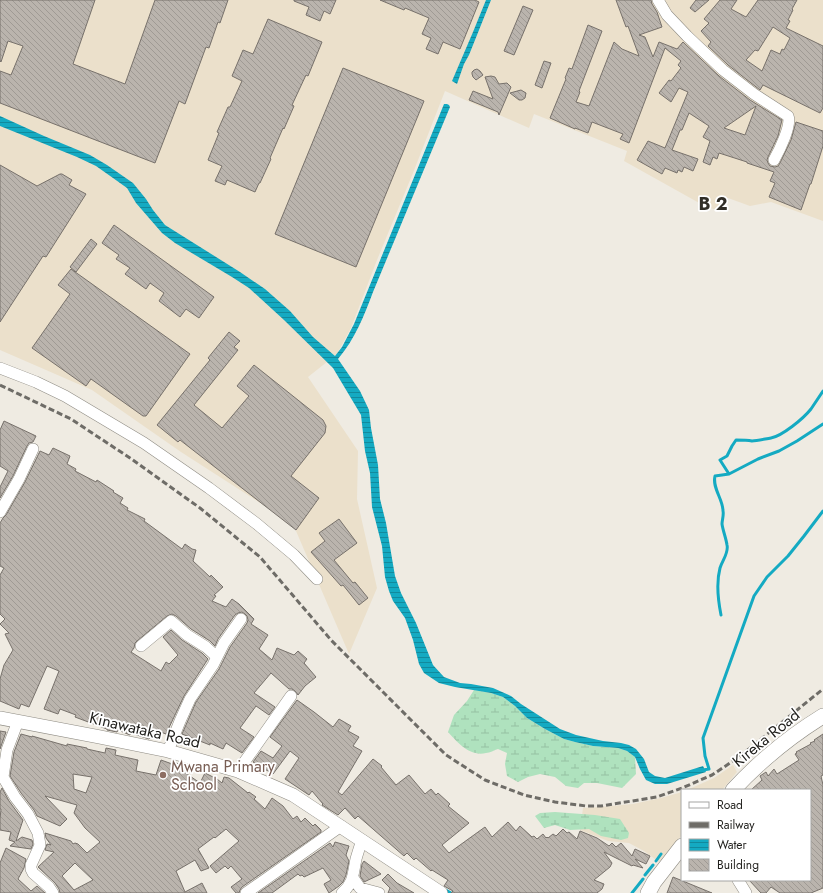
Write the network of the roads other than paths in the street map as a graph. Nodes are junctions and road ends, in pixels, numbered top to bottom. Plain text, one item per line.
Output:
1 (658, 0) edge
2 (774, 160) dead end
3 (0, 368) edge
4 (33, 449) dead end
5 (0, 512) edge
6 (317, 579) dead end
7 (241, 619) dead end
8 (141, 646) dead end
9 (217, 657) junction
10 (292, 696) dead end
11 (823, 716) edge
12 (0, 718) edge
13 (18, 721) junction
14 (168, 751) junction
15 (238, 771) junction
16 (734, 789) edge
17 (341, 826) junction
18 (362, 840) junction
19 (681, 847) edge
20 (739, 881) edge
21 (348, 888) edge
22 (649, 889) edge
23 (53, 893) edge
24 (246, 893) edge
25 (379, 893) edge
26 (441, 893) edge
27 (746, 893) edge

1 - 2 street
3 - 6 street
4 - 5 street
7 - 9 street
8 - 9 street
9 - 14 street
10 - 15 street
11 - 16 main road, Kireka Road
12 - 13 street, Kinawataka Road
13 - 14 street, Kinawataka Road
13 - 23 street
14 - 15 street, Kinawataka Road
15 - 17 street, Kinawataka Road
17 - 18 street, Kinawataka Road
17 - 24 street
18 - 21 street
18 - 26 street, Kinawataka Road
19 - 22 main road
20 - 27 street
21 - 25 street

